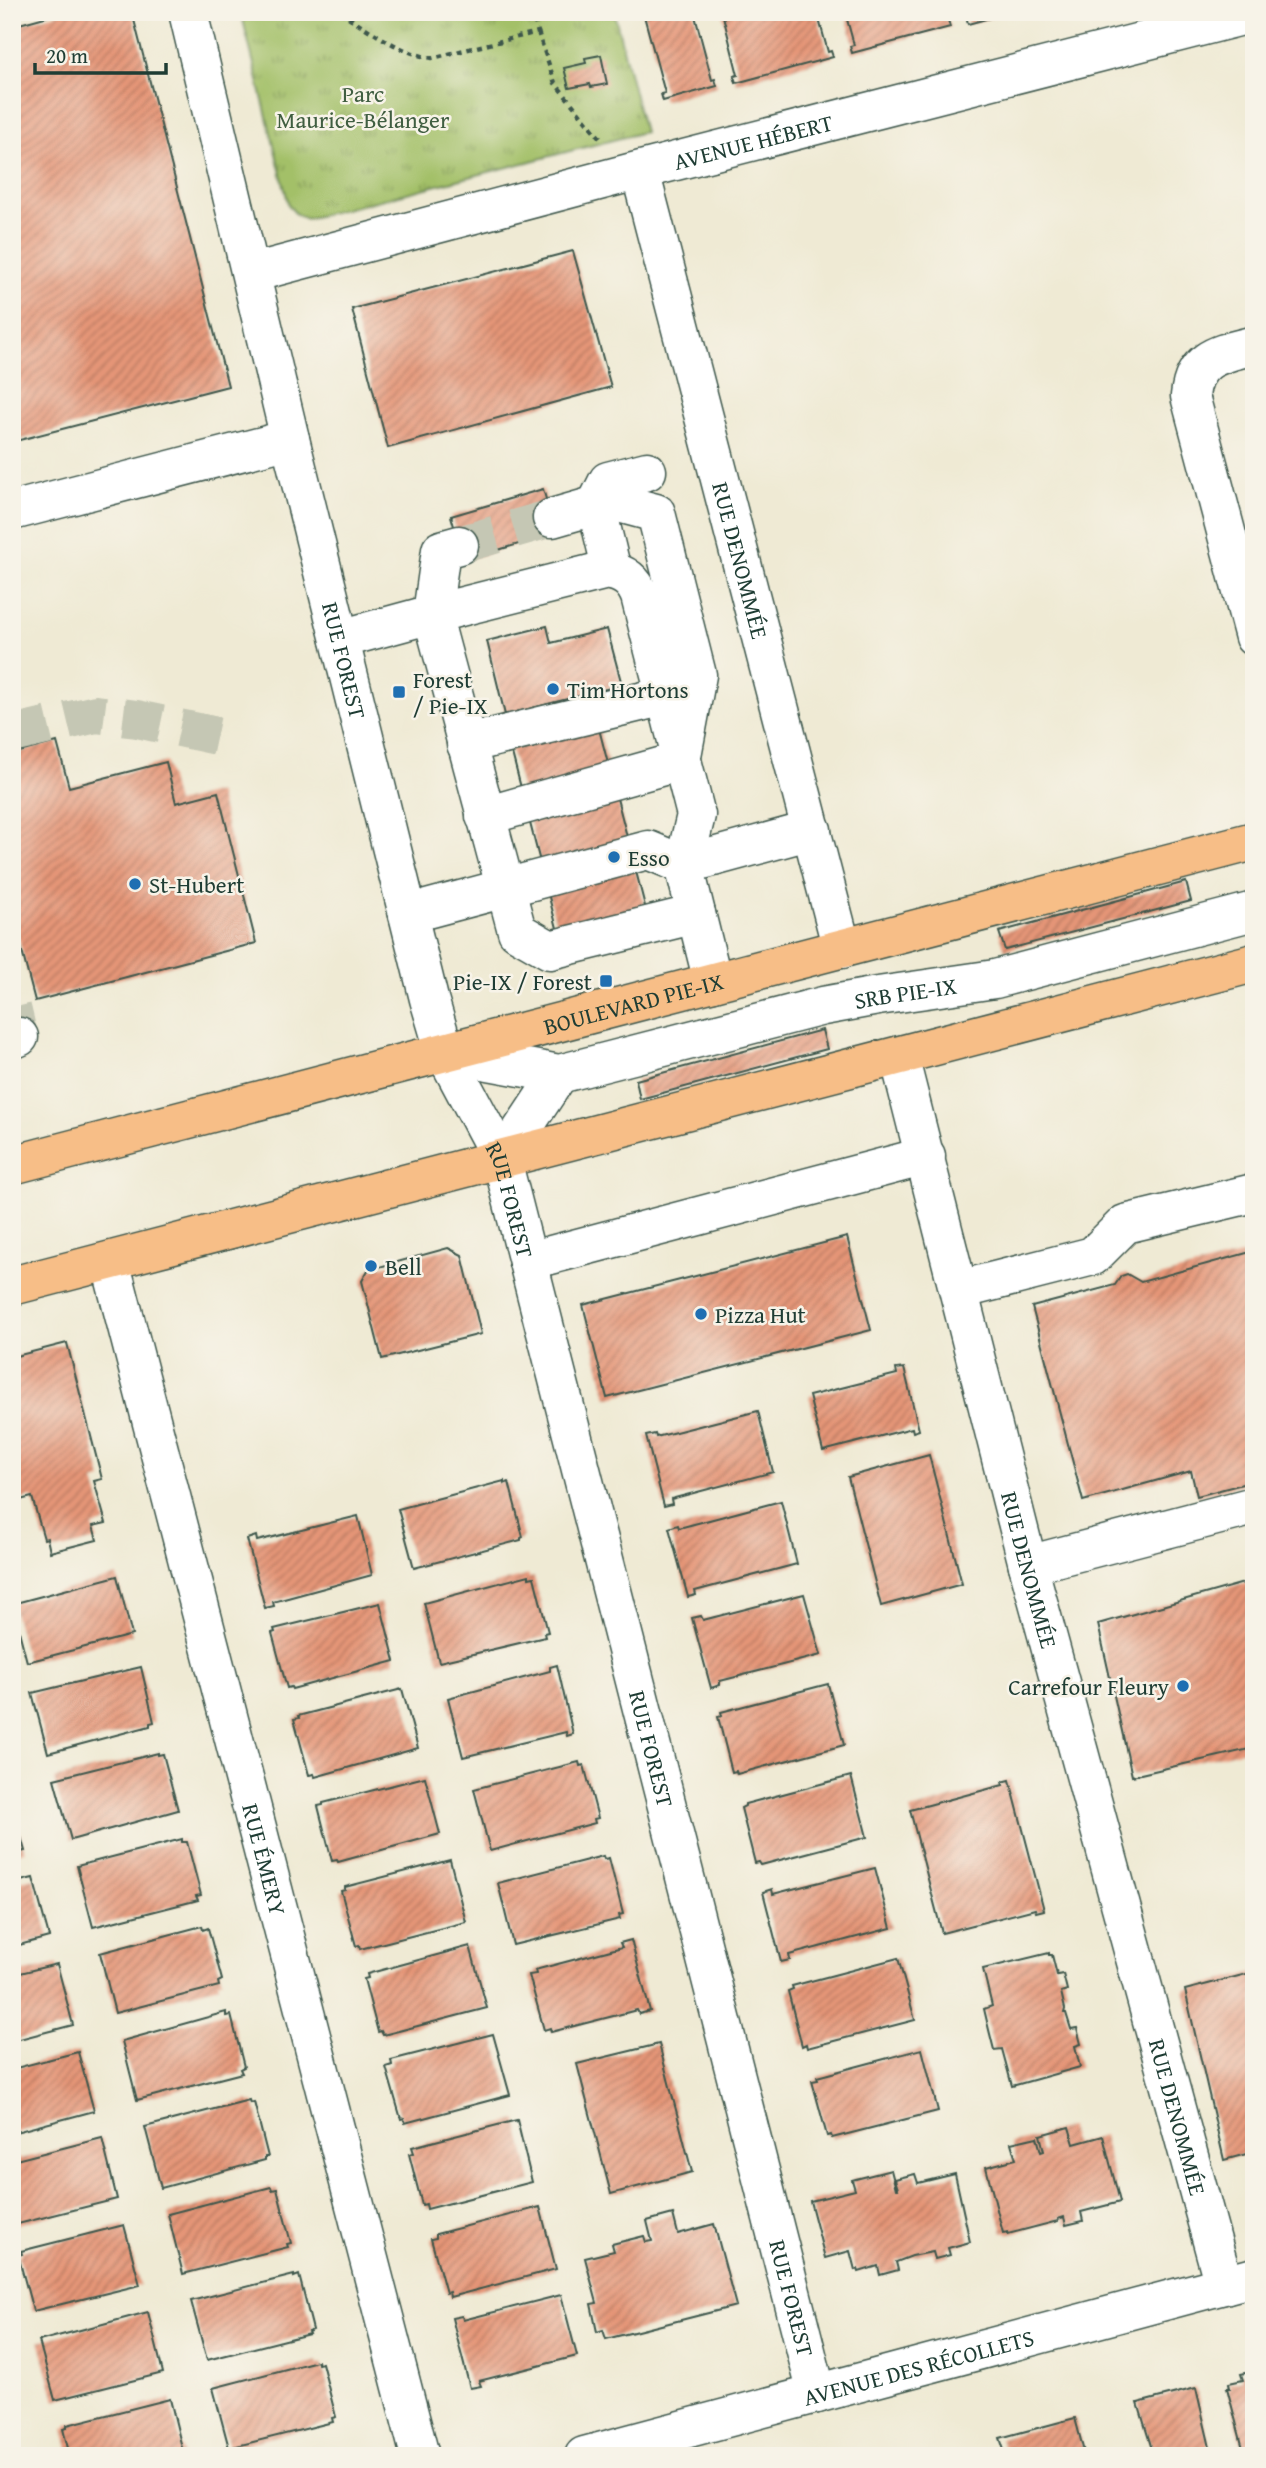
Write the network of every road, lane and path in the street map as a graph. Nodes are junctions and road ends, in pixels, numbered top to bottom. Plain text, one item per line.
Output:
1 (188, 12) edge
2 (340, 12) edge
3 (532, 12) edge
4 (1254, 13) edge
5 (538, 32) junction
6 (634, 172) junction
7 (252, 273) junction
8 (1254, 345) edge
9 (290, 439) junction
10 (647, 471) dead end
11 (596, 505) junction
12 (12, 511) edge
13 (552, 518) tunnel mouth
14 (459, 545) tunnel mouth
15 (612, 571) junction
16 (432, 614) junction
17 (1254, 637) edge
18 (340, 639) junction
19 (665, 696) junction
20 (466, 744) junction
21 (681, 761) junction
22 (485, 816) junction
23 (812, 830) junction
24 (1254, 841) edge
25 (684, 865) junction
26 (505, 890) junction
27 (1254, 911) edge
28 (408, 914) junction
29 (696, 914) junction
30 (842, 948) junction
31 (1254, 963) edge
32 (713, 982) junction
33 (445, 1053) junction
34 (899, 1056) junction
35 (559, 1074) junction
36 (926, 1156) junction
37 (502, 1160) junction
38 (12, 1166) edge
39 (1254, 1193) edge
40 (110, 1261) junction
41 (528, 1261) junction
42 (18, 1283) edge
43 (959, 1290) junction
44 (1254, 1506) edge
45 (1028, 1564) junction
46 (1239, 2281) edge
47 (817, 2394) junction
48 (420, 2456) edge
49 (584, 2456) edge

1 - 7 street, RUE FOREST
2 - 5 path
3 - 5 path
4 - 6 street, AVENUE HÉBERT
5 - 6 path
6 - 7 street, AVENUE HÉBERT
6 - 23 street, RUE DENOMMÉE
7 - 9 street, RUE FOREST
8 - 17 street
9 - 12 street
9 - 18 street, RUE FOREST
10 - 11 street
11 - 13 street
11 - 15 street
11 - 21 street
14 - 16 street
15 - 16 street
15 - 19 street
16 - 18 street
16 - 20 street
18 - 28 street, RUE FOREST
19 - 20 street
19 - 21 street
20 - 22 street
21 - 22 street
21 - 25 street
22 - 26 street
23 - 25 street
23 - 30 street, RUE DENOMMÉE
24 - 30 main road, BOULEVARD PIE-IX
25 - 26 street
25 - 29 street
26 - 28 street
26 - 29 street
27 - 35 street, SRB PIE-IX
28 - 33 street, RUE FOREST
29 - 32 street
30 - 32 main road, BOULEVARD PIE-IX
31 - 34 main road
32 - 33 main road, BOULEVARD PIE-IX
33 - 35 street, SRB PIE-IX
33 - 37 street, RUE FOREST
33 - 38 main road, BOULEVARD PIE-IX
34 - 36 street, RUE DENOMMÉE
34 - 37 main road
35 - 37 street
36 - 41 street
36 - 43 street, RUE DENOMMÉE
37 - 40 main road
37 - 41 street, RUE FOREST
39 - 43 street
40 - 42 main road
40 - 48 street, RUE ÉMERY
41 - 47 street, RUE FOREST
43 - 45 street, RUE DENOMMÉE
44 - 45 street
45 - 46 street, RUE DENOMMÉE
46 - 47 street, AVENUE DES RÉCOLLETS
47 - 49 street, AVENUE DES RÉCOLLETS

